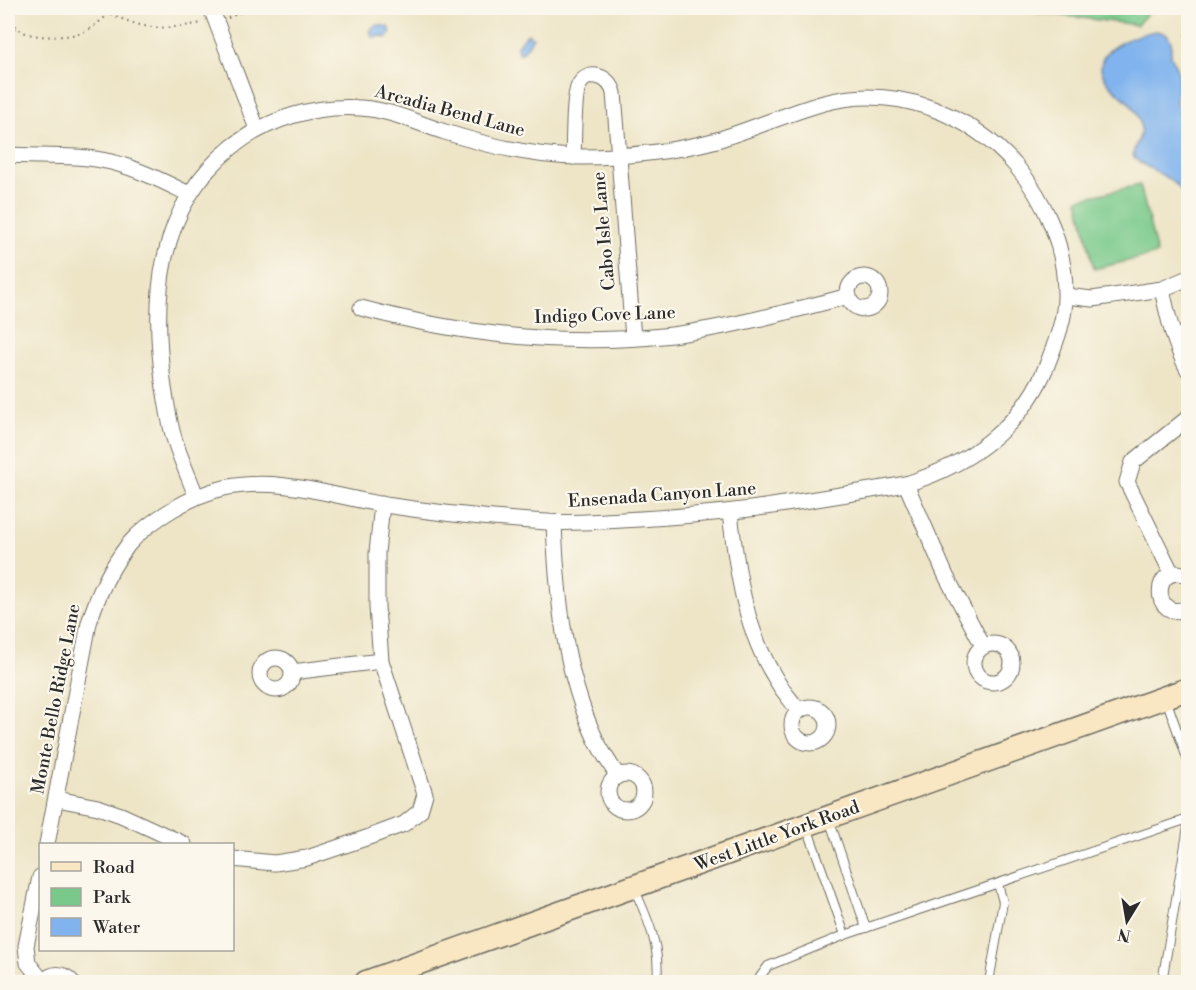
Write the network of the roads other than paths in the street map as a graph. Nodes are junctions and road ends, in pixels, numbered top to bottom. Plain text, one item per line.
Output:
1 (213, 14) edge
2 (256, 129) junction
3 (8, 155) edge
4 (617, 156) junction
5 (573, 157) junction
6 (189, 194) junction
7 (1188, 278) edge
8 (1162, 289) junction
9 (849, 296) dead end
10 (1066, 296) junction
11 (361, 308) dead end
12 (633, 338) junction
13 (1188, 370) edge
14 (1188, 417) edge
15 (906, 484) junction
16 (196, 496) junction
17 (382, 504) junction
18 (730, 513) junction
19 (554, 523) junction
20 (1172, 574) junction
21 (1188, 576) edge
22 (1188, 608) edge
23 (983, 646) dead end
24 (381, 661) junction
25 (292, 672) dead end
26 (1188, 689) edge
27 (1165, 697) junction
28 (799, 711) dead end
29 (1188, 761) edge
30 (617, 775) dead end
31 (57, 799) junction
32 (829, 817) junction
33 (1188, 819) edge
34 (806, 825) junction
35 (1188, 827) edge
36 (47, 843) edge
37 (182, 843) edge
38 (234, 860) edge
39 (39, 882) edge
40 (998, 884) junction
41 (634, 887) junction
42 (866, 928) junction
43 (845, 935) junction
44 (43, 982) edge
45 (72, 982) edge
46 (366, 982) edge
47 (657, 982) edge
48 (759, 982) edge
49 (989, 982) edge
50 (1162, 982) edge

1 - 2 street
2 - 5 street, Arcadia Bend Lane
2 - 6 street, Arcadia Bend Lane
3 - 6 street
4 - 5 street, Arcadia Bend Lane
4 - 5 street, Cabo Isle Lane
4 - 10 street, Arcadia Bend Lane
4 - 12 street, Cabo Isle Lane
6 - 16 street, Arcadia Bend Lane
7 - 8 street
8 - 10 street
8 - 13 street
9 - 12 street, Indigo Cove Lane
10 - 15 street, Ensenada Canyon Lane
11 - 12 street, Indigo Cove Lane
14 - 20 street
15 - 18 street, Ensenada Canyon Lane
15 - 23 street
16 - 17 street, Ensenada Canyon Lane
16 - 31 street, Monte Bello Ridge Lane
17 - 19 street, Ensenada Canyon Lane
17 - 24 street
18 - 19 street, Ensenada Canyon Lane
18 - 28 street
19 - 30 street
20 - 21 street
20 - 22 street
24 - 25 street
24 - 38 street
26 - 27 main road, West Little York Road
27 - 29 lane
27 - 32 main road, West Little York Road
31 - 36 street, Monte Bello Ridge Lane
31 - 37 street
32 - 34 main road, West Little York Road
32 - 42 lane
33 - 40 lane
34 - 41 main road, West Little York Road
34 - 43 lane
35 - 50 lane
39 - 44 street
40 - 42 lane
40 - 49 lane
41 - 46 main road, West Little York Road
41 - 47 lane
42 - 43 lane
43 - 48 lane
44 - 45 street

